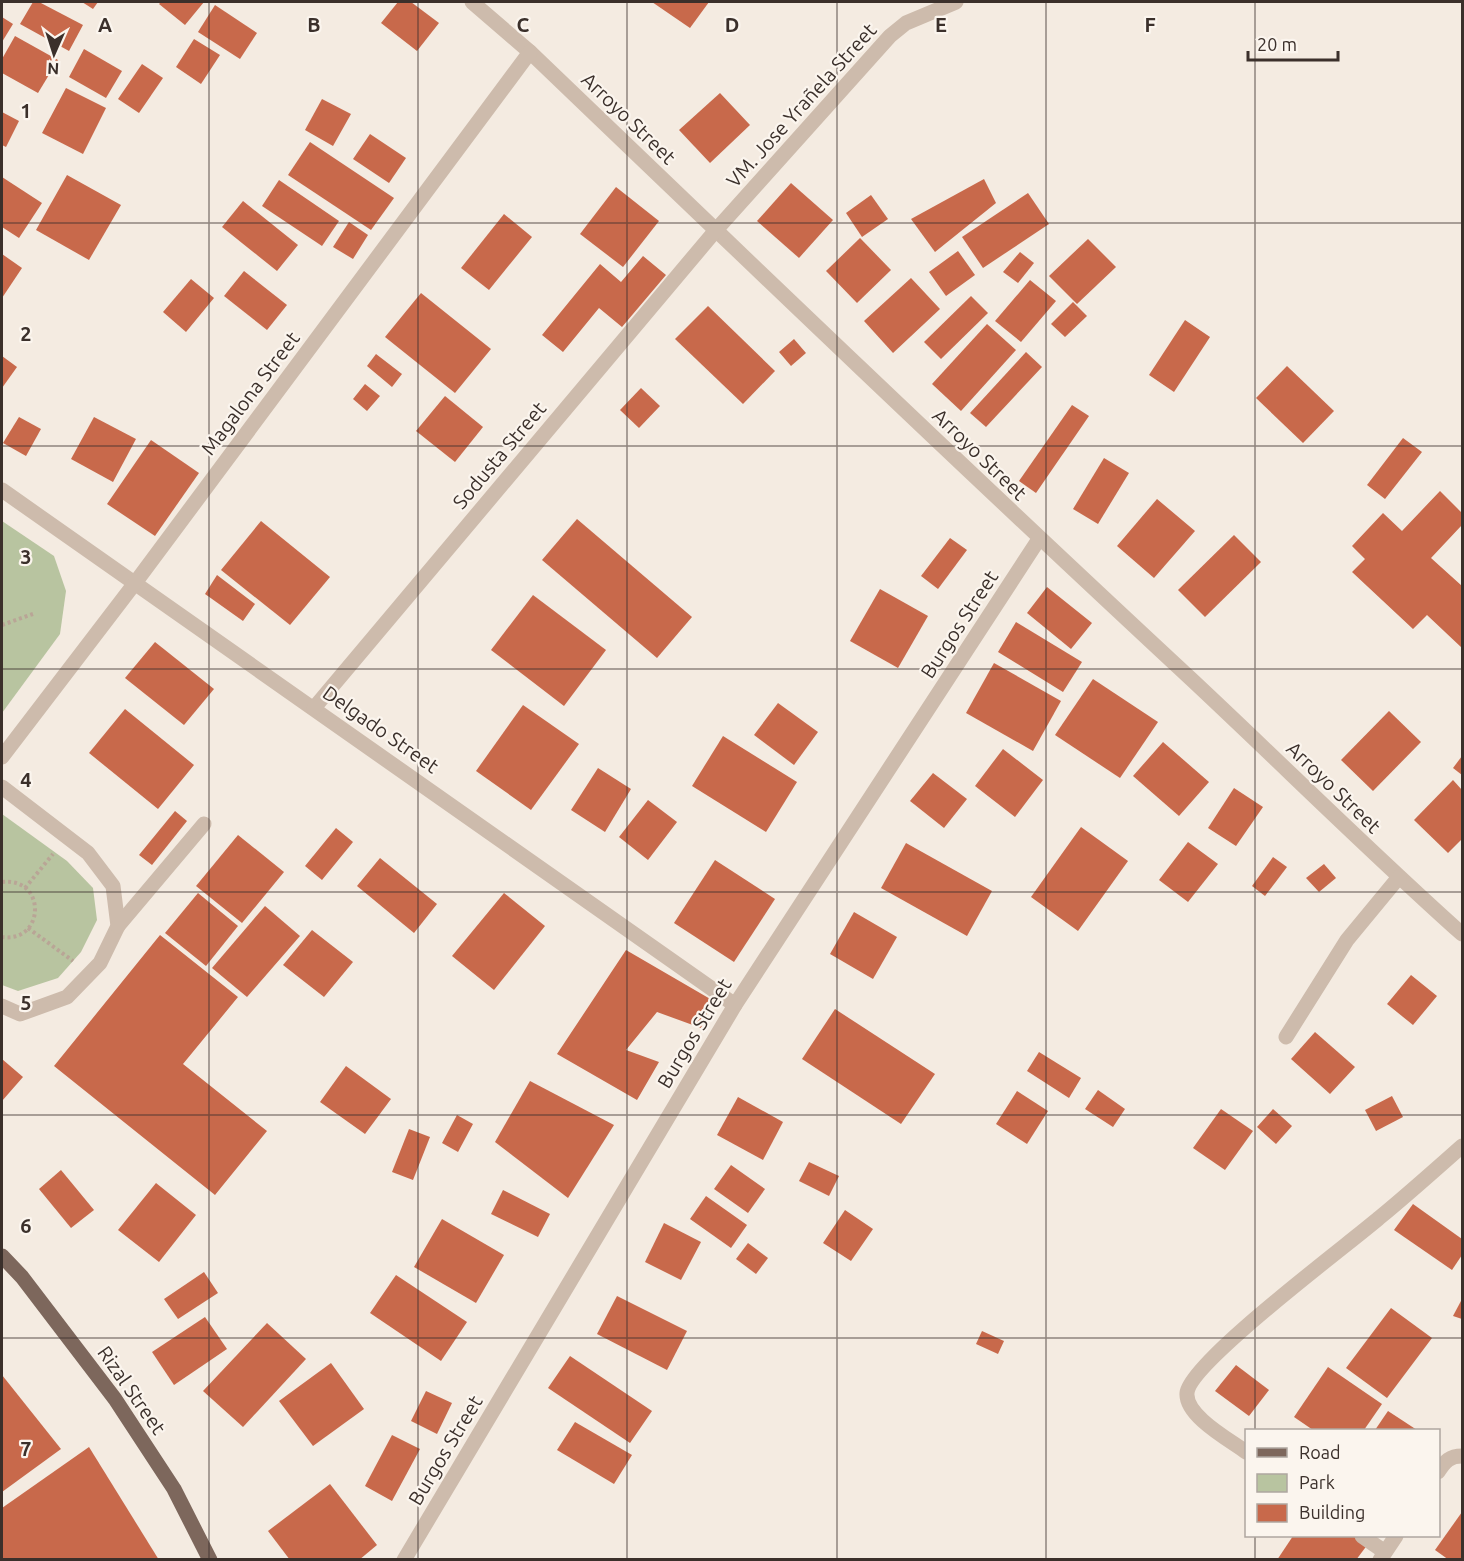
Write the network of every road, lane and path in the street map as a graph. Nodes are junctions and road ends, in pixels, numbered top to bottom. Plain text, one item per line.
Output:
1 (472, 2) edge
2 (956, 2) edge
3 (530, 52) junction
4 (716, 230) junction
5 (2, 490) edge
6 (1039, 540) junction
7 (135, 583) junction
8 (33, 614) dead end
9 (2, 625) edge
10 (314, 708) junction
11 (2, 756) edge
12 (2, 787) edge
13 (204, 824) dead end
14 (54, 852) dead end
15 (1399, 877) junction
16 (2, 882) edge
17 (25, 888) junction
18 (118, 926) junction
19 (28, 928) junction
20 (1462, 934) edge
21 (2, 937) edge
22 (90, 973) junction
23 (735, 1005) junction
24 (2, 1006) edge
25 (1286, 1036) dead end
26 (1462, 1146) edge
27 (2, 1256) edge
28 (1245, 1451) edge
29 (1462, 1456) edge
30 (1440, 1469) edge
31 (1363, 1537) edge
32 (1395, 1537) edge
33 (1383, 1556) edge
34 (210, 1560) edge
35 (404, 1560) edge

1 - 3 street, Arroyo Street
2 - 4 street, VM. Jose Yrañela Street
3 - 4 street, Arroyo Street
3 - 7 street, Magalona Street
4 - 6 street, Arroyo Street
4 - 10 street, Sodusta Street
5 - 7 street, Delgado Street
6 - 15 street, Arroyo Street
6 - 23 street, Burgos Street
7 - 10 street, Delgado Street
7 - 11 street, Magalona Street
8 - 9 path
10 - 23 street, Delgado Street
12 - 18 street
13 - 18 street
14 - 17 path
15 - 20 street, Arroyo Street
15 - 25 street
16 - 17 path
17 - 19 path
18 - 22 street
19 - 21 path
19 - 22 path
22 - 24 street
23 - 35 street, Burgos Street
26 - 28 street
27 - 34 main road, Rizal Street
29 - 30 street
31 - 33 street
32 - 33 street

